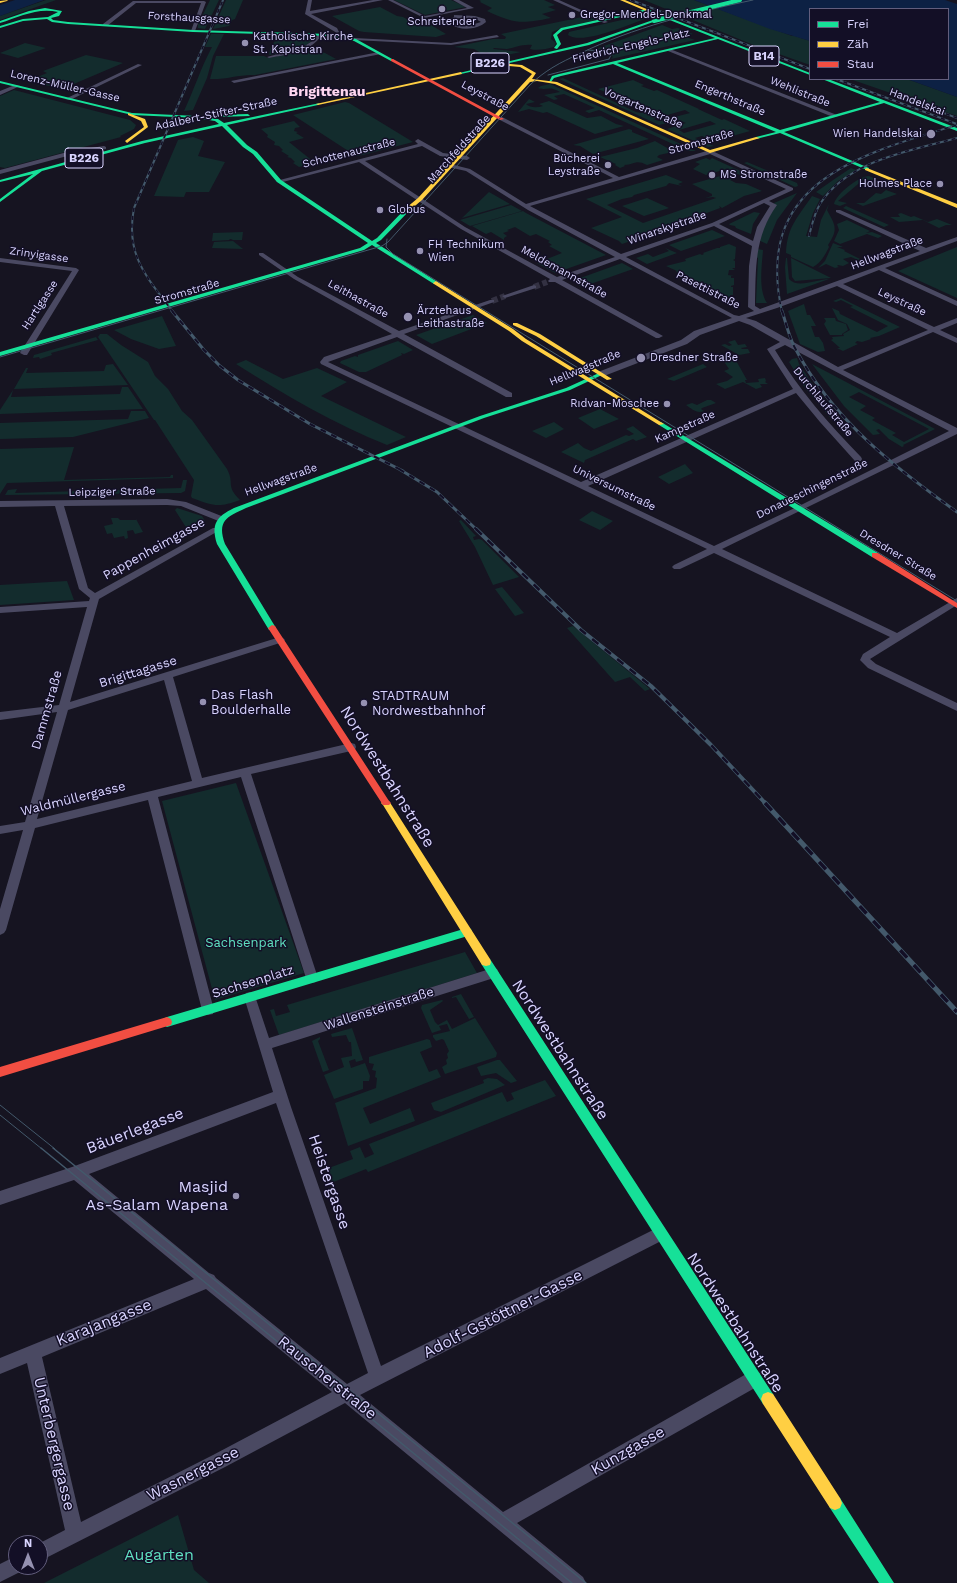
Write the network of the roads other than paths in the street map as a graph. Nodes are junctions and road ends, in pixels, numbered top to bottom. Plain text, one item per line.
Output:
1 (6, 0) edge
2 (310, 0) edge
3 (381, 0) edge
4 (390, 0) edge
5 (455, 0) edge
6 (555, 0) edge
7 (622, 0) edge
8 (730, 0) edge
9 (740, 0) edge
10 (61, 1) edge
11 (0, 2) edge
12 (307, 13) junction
13 (453, 15) junction
14 (651, 16) junction
15 (49, 19) junction
16 (604, 21) junction
17 (0, 22) edge
18 (105, 25) junction
19 (476, 26) junction
20 (0, 28) edge
21 (193, 31) junction
22 (336, 34) junction
23 (320, 35) junction
24 (593, 38) joint
25 (719, 38) junction
26 (354, 39) junction
27 (574, 43) junction
28 (557, 44) junction
29 (670, 50) junction
30 (379, 53) junction
31 (270, 57) dead end
32 (614, 63) junction
33 (499, 64) junction
34 (140, 65) dead end
35 (809, 74) edge
36 (425, 79) junction
37 (827, 80) edge
38 (234, 81) dead end
39 (528, 81) junction
40 (548, 81) junction
41 (0, 82) edge
42 (17, 86) junction
43 (0, 93) edge
44 (68, 99) junction
45 (884, 102) junction
46 (479, 107) junction
47 (503, 108) junction
48 (125, 112) junction
49 (835, 116) junction
50 (248, 117) junction
51 (499, 118) junction
52 (227, 124) junction
53 (957, 130) edge
54 (781, 132) junction
55 (413, 139) dead end
56 (127, 142) junction
57 (423, 144) junction
58 (104, 148) junction
59 (710, 152) junction
60 (462, 158) junction
61 (360, 160) junction
62 (454, 167) junction
63 (42, 169) junction
64 (0, 172) edge
65 (618, 178) junction
66 (3, 179) edge
67 (279, 180) junction
68 (22, 185) junction
69 (791, 189) joint
70 (0, 201) edge
71 (423, 201) junction
72 (763, 201) junction
73 (525, 206) junction
74 (957, 206) edge
75 (838, 211) dead end
76 (417, 214) dead end
77 (714, 224) junction
78 (957, 239) edge
79 (376, 242) junction
80 (390, 244) junction
81 (756, 245) junction
82 (382, 250) junction
83 (926, 251) junction
84 (261, 254) dead end
85 (620, 256) junction
86 (0, 260) edge
87 (880, 268) junction
88 (76, 270) joint
89 (289, 274) junction
90 (554, 279) junction
91 (547, 282) tunnel mouth
92 (838, 284) junction
93 (534, 287) tunnel mouth
94 (505, 296) tunnel mouth
95 (492, 301) tunnel mouth
96 (957, 304) edge
97 (479, 306) junction
98 (760, 312) junction
99 (739, 318) junction
100 (957, 320) edge
101 (934, 330) junction
102 (399, 334) junction
103 (659, 336) dead end
104 (957, 341) edge
105 (786, 342) junction
106 (25, 350) junction
107 (0, 354) edge
108 (0, 360) edge
109 (838, 370) junction
110 (601, 374) junction
111 (591, 380) junction
112 (618, 384) dead end
113 (797, 390) junction
114 (509, 395) dead end
115 (457, 426) junction
116 (956, 431) edge
117 (694, 432) junction
118 (686, 439) junction
119 (710, 442) dead end
120 (858, 459) dead end
121 (582, 485) junction
122 (801, 498) dead end
123 (0, 504) edge
124 (59, 504) junction
125 (810, 504) junction
126 (799, 509) junction
127 (819, 509) dead end
128 (221, 519) junction
129 (216, 530) junction
130 (716, 549) junction
131 (677, 567) dead end
132 (93, 600) junction
133 (956, 603) edge
134 (0, 610) edge
135 (898, 637) junction
136 (280, 640) junction
137 (168, 676) junction
138 (957, 707) edge
139 (63, 708) junction
140 (0, 716) edge
141 (351, 747) junction
142 (245, 772) junction
143 (198, 783) junction
144 (152, 794) junction
145 (30, 825) junction
146 (0, 830) edge
147 (0, 930) edge
148 (467, 932) junction
149 (493, 973) junction
150 (312, 978) junction
151 (250, 997) junction
152 (208, 1010) junction
153 (265, 1045) junction
154 (0, 1072) edge
155 (282, 1095) junction
156 (76, 1173) junction
157 (0, 1198) edge
158 (660, 1234) junction
159 (209, 1280) junction
160 (33, 1353) junction
161 (0, 1366) edge
162 (377, 1377) junction
163 (754, 1379) junction
164 (345, 1394) junction
165 (502, 1522) junction
166 (74, 1535) junction
167 (48, 1548) edge
168 (577, 1583) edge
169 (887, 1583) edge

1 - 11 main road
2 - 12 street
3 - 12 street
4 - 13 street
5 - 13 street
6 - 16 street
7 - 14 main road, B14
8 - 14 main road, B226, bridge
9 - 14 main road, B226, bridge
10 - 15 main road
10 - 17 main road
12 - 22 street, Leystraße
13 - 19 street
13 - 19 street
14 - 16 main road
14 - 24 main road, Friedrich-Engels-Platz / B226
14 - 25 main road, B14
14 - 27 main road, Friedrich-Engels-Platz / B226
15 - 17 main road
15 - 18 main road, Forsthausgasse
15 - 20 main road
16 - 27 main road
16 - 28 main road
18 - 21 main road, Forsthausgasse
18 - 21 street
19 - 26 street
21 - 23 main road, Forsthausgasse
22 - 23 main road, Forsthausgasse
22 - 26 main road, Leystraße
23 - 31 street
24 - 27 main road, Adalbert-Stifter-Straße / B226
25 - 29 main road, Friedrich-Engels-Platz
25 - 35 main road, B14
26 - 30 main road, Leystraße
27 - 28 main road, Adalbert-Stifter-Straße / B226
27 - 33 main road, Adalbert-Stifter-Straße / B226
28 - 36 main road, Adalbert-Stifter-Straße / B226
29 - 32 main road, Friedrich-Engels-Platz
29 - 49 street, Wehlistraße
30 - 36 main road, Leystraße
30 - 38 street
32 - 40 main road, Friedrich-Engels-Platz
32 - 54 main road, Engerthstraße
33 - 36 main road, Adalbert-Stifter-Straße / B226
33 - 39 main road, Marchfeldstraße
34 - 44 street
36 - 46 main road, Leystraße
36 - 50 main road, Adalbert-Stifter-Straße / B226
37 - 45 main road, Handelskai
39 - 40 main road
39 - 47 main road, Marchfeldstraße
40 - 51 main road, Marchfeldstraße
40 - 59 main road, Vorgartenstraße
41 - 42 main road, Lorenz-Müller-Gasse
42 - 43 street
42 - 44 main road, Lorenz-Müller-Gasse
44 - 48 main road, Lorenz-Müller-Gasse
45 - 49 main road, Stromstraße
45 - 53 main road, Handelskai
46 - 47 main road
46 - 51 main road, Leystraße
47 - 51 main road, Marchfeldstraße
48 - 52 main road, Lorenz-Müller-Gasse
48 - 56 main road
49 - 54 main road, Stromstraße
50 - 52 main road, Adalbert-Stifter-Straße / B226
50 - 52 main road
51 - 60 main road, Marchfeldstraße
51 - 65 street, Leystraße
52 - 56 main road, Adalbert-Stifter-Straße / B226
52 - 63 main road, Adalbert-Stifter-Straße / B226
52 - 67 main road, Dresdner Straße
54 - 59 main road, Stromstraße
54 - 74 main road, Engerthstraße
55 - 57 street
56 - 58 main road, Adalbert-Stifter-Straße / B226
57 - 60 street
57 - 61 street, Schottenaustraße
58 - 64 street, Adalbert-Stifter-Straße
58 - 66 main road, Adalbert-Stifter-Straße / B226
59 - 65 street, Stromstraße
59 - 69 street, Vorgartenstraße
60 - 62 main road, Marchfeldstraße
61 - 67 street, Schottenaustraße
61 - 71 street, Meldemannstraße
62 - 71 main road, Marchfeldstraße
62 - 73 street, Pasettistraße
63 - 66 main road, Adalbert-Stifter-Straße / B226
63 - 68 main road
65 - 73 street, Stromstraße
66 - 68 main road
67 - 79 main road, Dresdner Straße
68 - 70 main road
69 - 72 street, Winarskystraße
71 - 76 main road
71 - 79 main road
71 - 90 street, Meldemannstraße
72 - 77 street, Winarskystraße
72 - 81 street
73 - 85 street, Pasettistraße
75 - 83 street
77 - 81 street
77 - 85 street, Winarskystraße
78 - 83 street, Hellwagstraße
79 - 80 main road, Dresdner Straße
79 - 82 main road, Dresdner Straße
79 - 89 main road, Stromstraße
80 - 82 main road
80 - 97 main road, Dresdner Straße
81 - 98 street
82 - 89 main road, Stromstraße
82 - 97 main road, Dresdner Straße
83 - 87 street, Hellwagstraße
84 - 89 street, Leithastraße
85 - 90 street, Winarskystraße
85 - 99 street, Pasettistraße
86 - 88 street, Zrinyigasse
87 - 92 street, Hellwagstraße
87 - 96 street
88 - 106 street, Hartlgasse
89 - 102 street, Leithastraße
89 - 106 main road, Stromstraße
90 - 91 street, Winarskystraße
90 - 103 street, Meldemannstraße
92 - 98 street, Hellwagstraße
92 - 101 street, Leystraße
93 - 94 street
95 - 97 street
97 - 102 street
97 - 110 main road, Dresdner Straße
97 - 111 main road, Dresdner Straße
98 - 99 street, Hellwagstraße
99 - 105 street, Pasettistraße
99 - 110 street, Hellwagstraße
100 - 101 street
101 - 104 street, Leystraße
101 - 109 street
102 - 114 street, Leithastraße
102 - 115 street, Universumstraße
105 - 109 street, Pasettistraße
105 - 113 street, Durchlaufstraße
106 - 107 main road, Stromstraße
106 - 108 main road, Stromstraße
109 - 116 street, Pasettistraße
110 - 111 main road, Hellwagstraße
110 - 112 main road, Dresdner Straße
111 - 115 main road, Hellwagstraße
111 - 118 main road, Dresdner Straße
113 - 117 street, Kampstraße
113 - 120 street, Durchlaufstraße
115 - 121 street, Universumstraße
115 - 128 main road, Hellwagstraße
116 - 125 street, Donaueschingenstraße
117 - 118 street, Kampstraße
117 - 119 main road
118 - 121 street, Kampstraße
118 - 126 main road, Dresdner Straße
121 - 130 street, Universumstraße
122 - 125 main road
123 - 124 street, Leipziger Straße
124 - 128 street, Leipziger Straße
124 - 132 street
125 - 126 street, Donaueschingenstraße
125 - 127 main road
126 - 130 street, Donaueschingenstraße
126 - 133 main road, Dresdner Straße
128 - 129 main road, Pappenheimgasse
129 - 132 street, Pappenheimgasse
129 - 136 main road, Nordwestbahnstraße
130 - 131 street, Donaueschingenstraße
130 - 135 street, Universumstraße
132 - 134 street, Pappenheimgasse
132 - 139 street, Dammstraße
133 - 135 street
135 - 138 street
136 - 137 street, Brigittagasse
136 - 141 main road, Nordwestbahnstraße
137 - 139 street, Brigittagasse
137 - 143 street
139 - 140 street, Brigittagasse
139 - 145 street, Dammstraße
141 - 142 street
141 - 148 main road, Nordwestbahnstraße
142 - 143 street
142 - 150 street, Sachsenplatz
143 - 144 street
144 - 145 street, Waldmüllergasse
144 - 152 street, Sachsenplatz
145 - 146 street, Waldmüllergasse
145 - 147 street, Dammstraße
148 - 149 main road, Nordwestbahnstraße
148 - 150 main road
149 - 153 street, Wallensteinstraße
149 - 158 main road, Nordwestbahnstraße
150 - 151 main road, Sachsenplatz
151 - 152 main road, Sachsenplatz
151 - 153 street, Heistergasse
152 - 154 main road
153 - 155 street, Heistergasse
155 - 156 street, Bäuerlegasse
155 - 162 street, Heistergasse
156 - 157 street, Bäuerlegasse
156 - 159 street, Rauscherstraße
158 - 162 street, Adolf-Gstöttner-Gasse
158 - 163 main road, Nordwestbahnstraße
159 - 160 street, Karajangasse
159 - 164 street, Rauscherstraße
160 - 161 street, Karajangasse
160 - 166 street, Unterbergergasse
162 - 164 street, Adolf-Gstöttner-Gasse
163 - 165 street, Kunzgasse
163 - 169 main road, Nordwestbahnstraße
164 - 165 street, Rauscherstraße
164 - 166 street, Wasnergasse
165 - 168 street, Rauscherstraße
166 - 167 street, Wasnergasse

